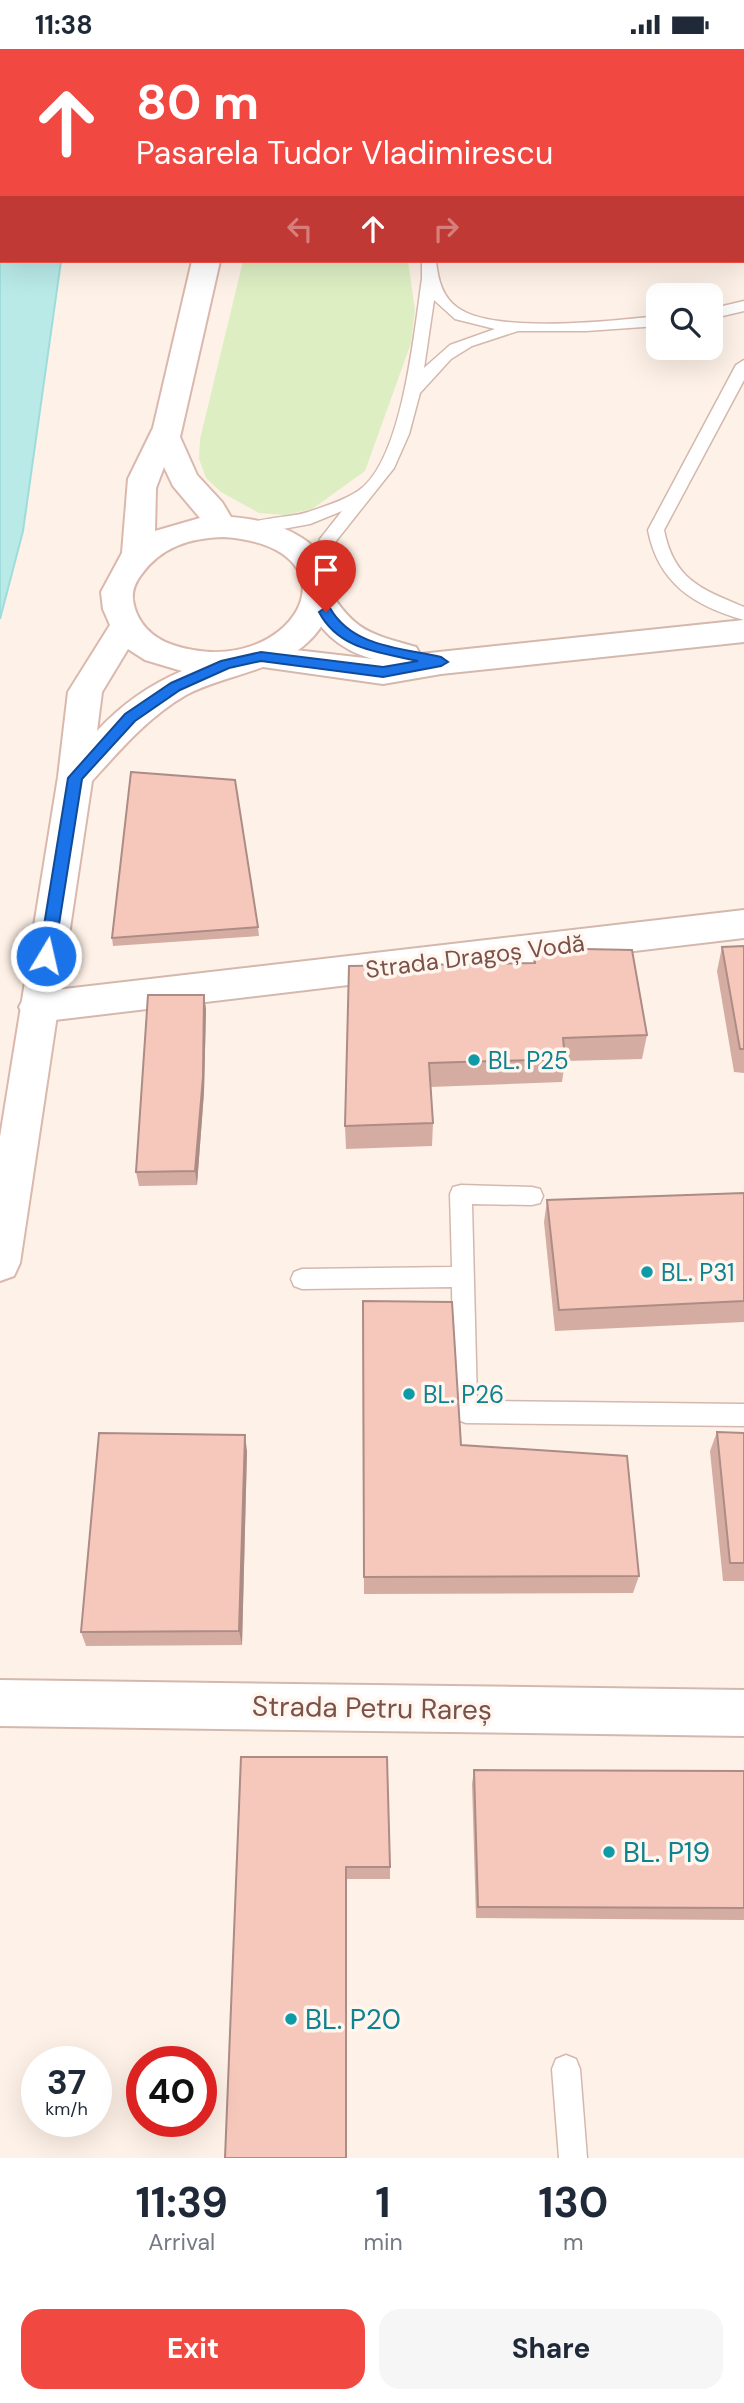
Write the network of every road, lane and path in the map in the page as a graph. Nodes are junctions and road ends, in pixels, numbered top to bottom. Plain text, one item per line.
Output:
1 (206, 263) edge
2 (429, 263) edge
3 (430, 279) junction
4 (744, 306) edge
5 (723, 311) edge
6 (646, 322) edge
7 (530, 327) junction
8 (744, 365) edge
9 (412, 393) junction
10 (165, 437) junction
11 (363, 496) junction
12 (235, 527) junction
13 (137, 555) junction
14 (317, 586) junction
15 (744, 614) edge
16 (126, 625) junction
17 (744, 631) edge
18 (261, 657) junction
19 (441, 662) junction
20 (226, 664) junction
21 (75, 778) junction
22 (744, 924) edge
23 (38, 1007) junction
24 (532, 1196) dead end
25 (0, 1263) edge
26 (463, 1277) junction
27 (302, 1279) dead end
28 (744, 1415) edge
29 (0, 1703) edge
30 (744, 1713) edge
31 (566, 2069) dead end
32 (573, 2158) edge

1 - 10 street
2 - 3 lane
3 - 7 lane
3 - 9 lane
4 - 5 lane
6 - 7 lane
7 - 9 lane
8 - 15 lane
9 - 11 lane
10 - 12 street
10 - 13 street
11 - 12 lane
11 - 14 lane
12 - 13 street
12 - 14 street
13 - 16 street
14 - 18 street
14 - 19 street
16 - 20 street
16 - 21 street
17 - 19 street
18 - 19 street
18 - 20 street
20 - 21 street
21 - 23 street
22 - 23 street, Strada Dragoș Vodă
23 - 25 street
24 - 26 lane
26 - 27 lane
26 - 28 lane
29 - 30 street, Strada Petru Rareș
31 - 32 lane

